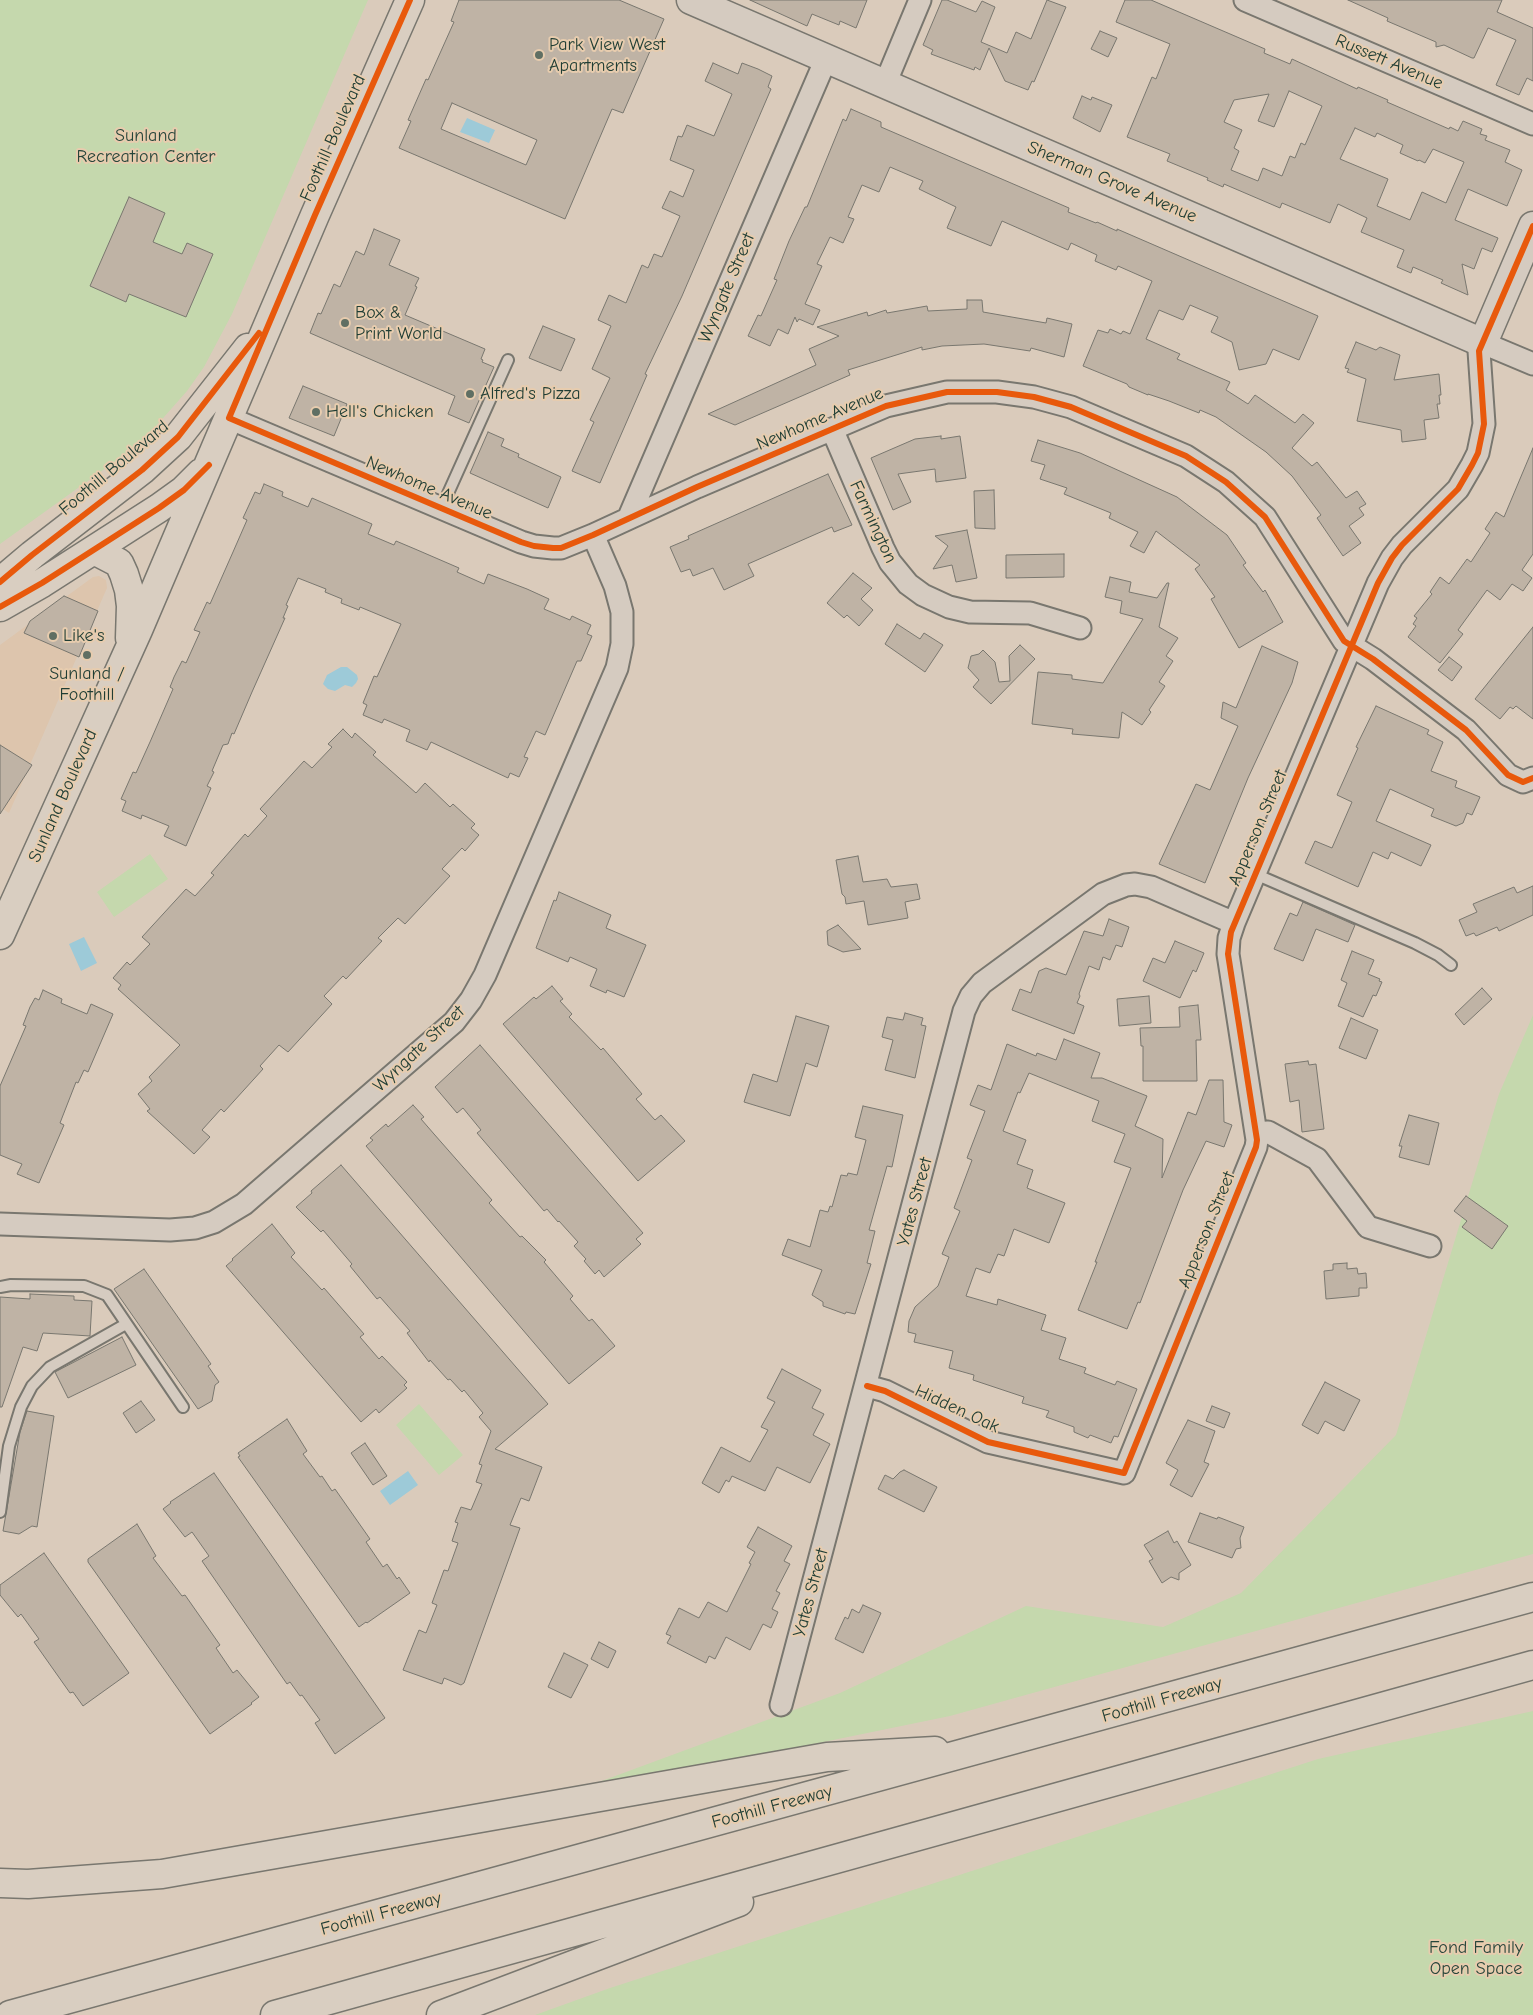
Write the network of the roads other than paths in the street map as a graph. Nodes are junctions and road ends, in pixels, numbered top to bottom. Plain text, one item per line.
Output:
1 (410, 0) edge
2 (691, 0) edge
3 (920, 0) edge
4 (1245, 0) edge
5 (826, 59) junction
6 (885, 84) junction
7 (1533, 124) edge
8 (1533, 226) edge
9 (272, 317) junction
10 (1483, 342) junction
11 (508, 360) dead end
12 (1533, 364) edge
13 (230, 418) junction
14 (832, 429) junction
15 (209, 465) junction
16 (441, 509) junction
17 (628, 518) junction
18 (593, 534) junction
19 (94, 550) junction
20 (0, 582) edge
21 (0, 606) edge
22 (1080, 628) dead end
23 (1351, 646) junction
24 (129, 649) junction
25 (1528, 780) edge
26 (1254, 874) junction
27 (1234, 923) junction
28 (0, 935) edge
29 (1451, 965) dead end
30 (1256, 1133) junction
31 (0, 1224) edge
32 (1430, 1246) dead end
33 (0, 1287) edge
34 (126, 1324) junction
35 (867, 1386) junction
36 (183, 1407) dead end
37 (5, 1444) edge
38 (1124, 1473) joint
39 (0, 1512) edge
40 (1533, 1597) edge
41 (1533, 1665) edge
42 (781, 1706) dead end
43 (991, 1747) junction
44 (1006, 1811) junction
45 (0, 1883) edge
46 (10, 2015) edge
47 (275, 2015) edge
48 (441, 2015) edge

1 - 9 main road, Foothill Boulevard
2 - 5 street, Sherman Grove Avenue
3 - 6 street
4 - 7 street, Russett Avenue
5 - 6 street, Sherman Grove Avenue
5 - 17 street, Wyngate Street
6 - 10 street, Sherman Grove Avenue
8 - 10 street, Apperson Street
9 - 13 main road, Foothill Boulevard
9 - 20 main road, Foothill Boulevard
10 - 12 street, Sherman Grove Avenue
10 - 23 street, Apperson Street
11 - 16 lane
13 - 15 main road, Foothill Boulevard
13 - 16 street, Newhome Avenue
14 - 17 street, Newhome Avenue
14 - 22 street, Farmington
14 - 23 street, Newhome Avenue
15 - 19 main road, Foothill Boulevard
15 - 24 main road, Sunland Boulevard
16 - 18 street, Newhome Avenue
17 - 18 street, Newhome Avenue
18 - 31 street, Wyngate Street
19 - 21 main road, Foothill Boulevard
19 - 24 main road
23 - 25 street, Newhome Avenue
23 - 26 street, Apperson Street
24 - 28 main road, Sunland Boulevard
26 - 27 street, Apperson Street
26 - 29 lane
27 - 30 street, Apperson Street
27 - 35 street, Yates Street
30 - 32 street
30 - 38 street, Apperson Street
33 - 34 lane
34 - 36 lane
34 - 37 lane
35 - 38 street, Hidden Oak
35 - 42 street, Yates Street
37 - 39 lane
40 - 43 main road, Foothill Freeway
41 - 44 main road
43 - 45 main road
43 - 46 main road, Foothill Freeway
44 - 47 main road
44 - 48 main road

